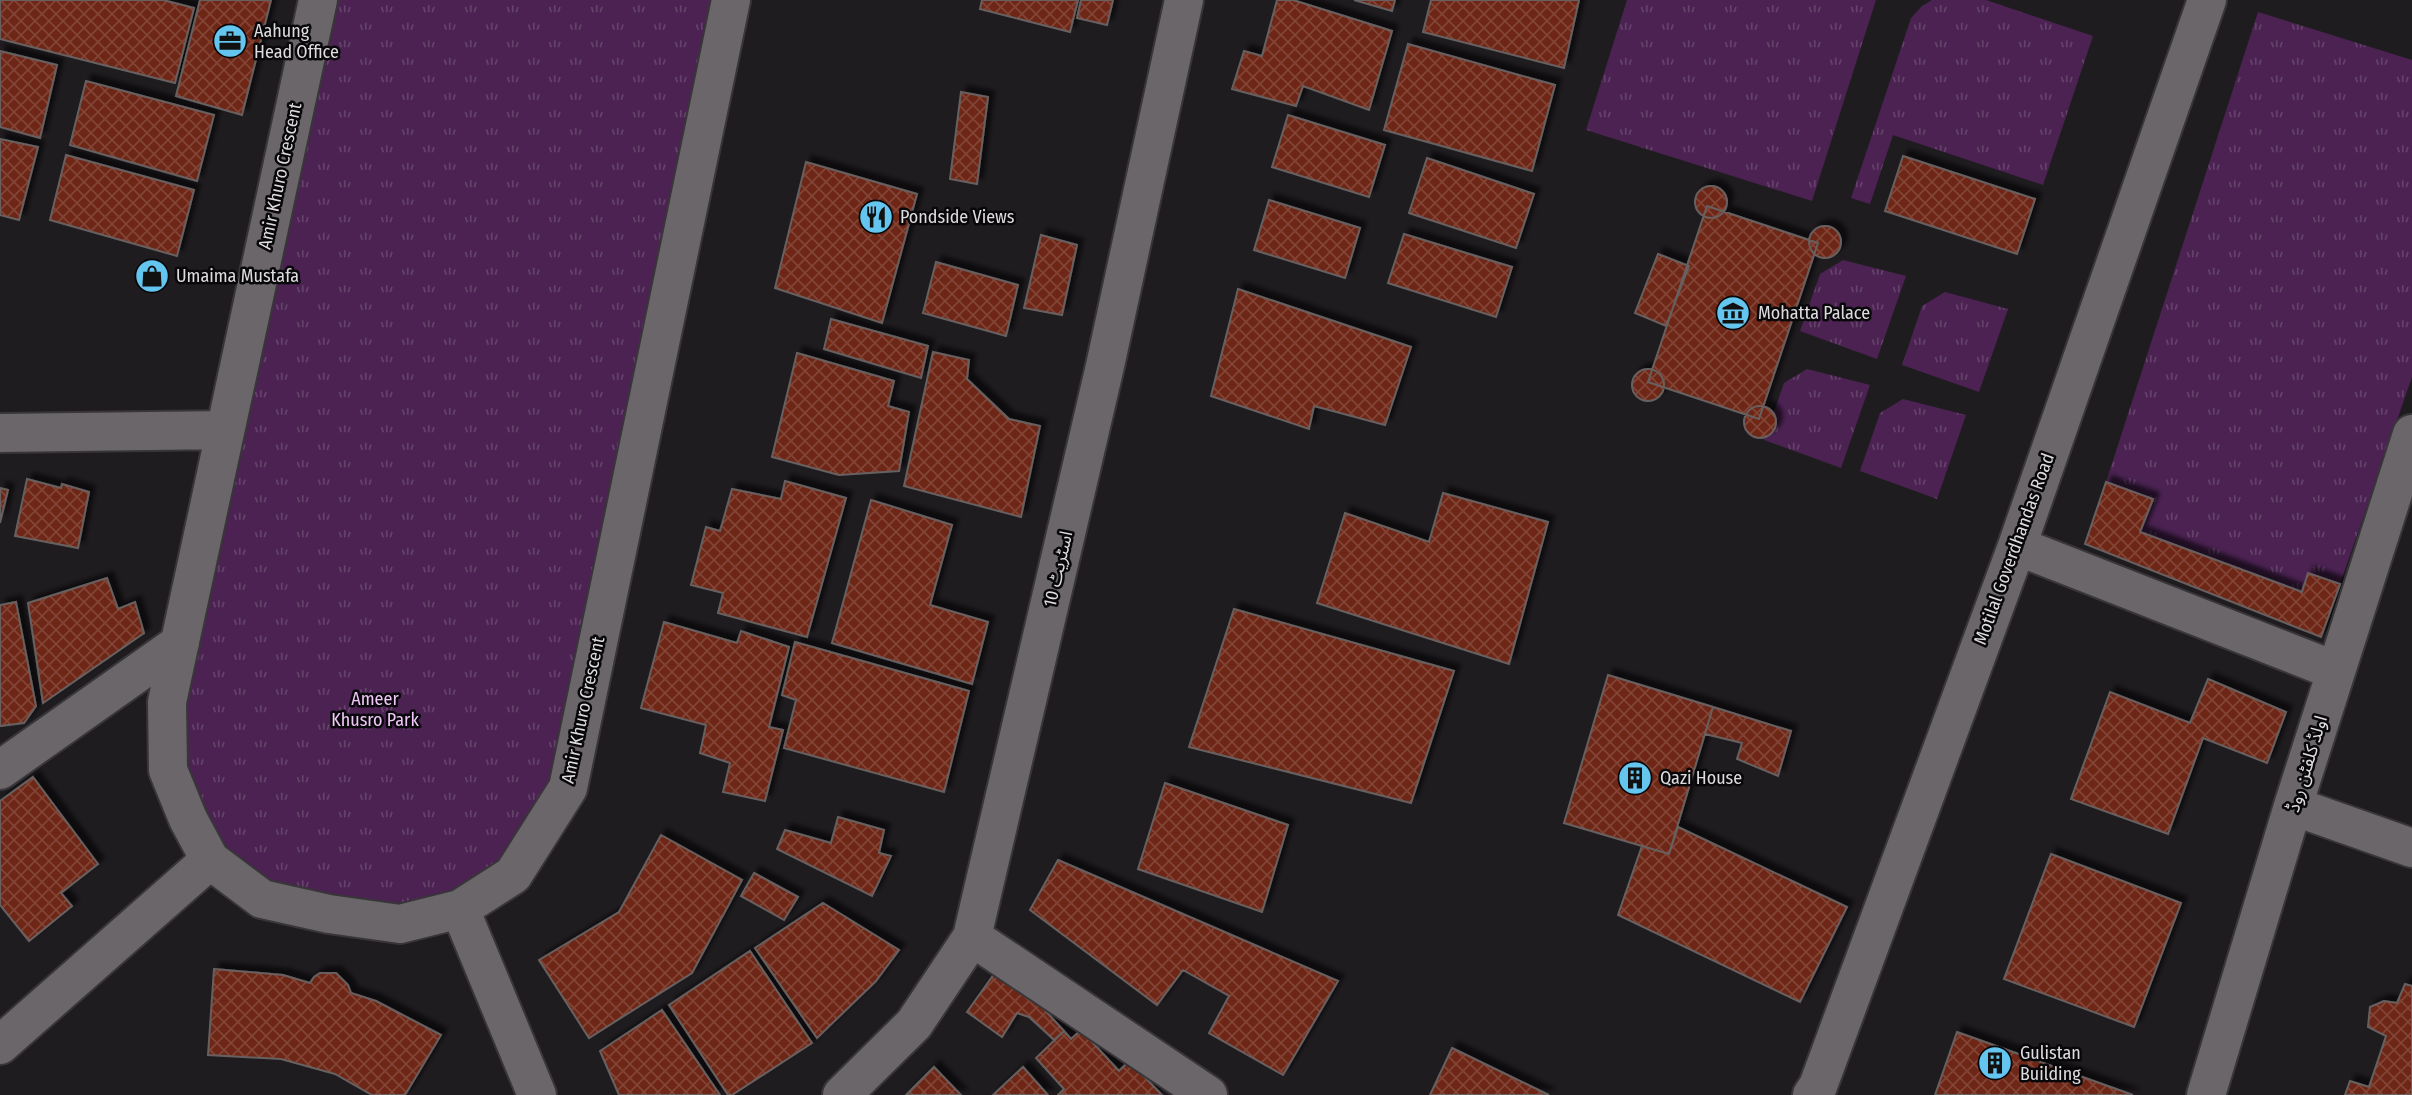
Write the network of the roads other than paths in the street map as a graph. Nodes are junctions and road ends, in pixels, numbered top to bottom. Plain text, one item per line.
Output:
1 (318, 0) edge
2 (731, 0) edge
3 (1184, 0) edge
4 (2207, 0) edge
5 (226, 430) junction
6 (0, 433) edge
7 (2412, 434) edge
8 (2017, 546) junction
9 (180, 643) junction
10 (2336, 671) junction
11 (0, 769) edge
12 (2293, 806) junction
13 (2412, 849) edge
14 (210, 860) junction
15 (460, 909) junction
16 (972, 937) junction
17 (0, 1045) edge
18 (537, 1095) edge
19 (842, 1095) edge
20 (1208, 1095) edge
21 (1812, 1095) edge
22 (2206, 1095) edge

1 - 5 street, Amir Khuro Crescent
2 - 15 street, Amir Khuro Crescent
3 - 16 street, اسٹریٹ 10
4 - 8 street, Motilal Goverdhandas Road
5 - 6 street
5 - 9 street, Amir Khuro Crescent
7 - 10 street, اولڈ کلفٹن روڈ
8 - 10 street
8 - 21 street, Motilal Goverdhandas Road
9 - 11 street
9 - 14 street, Amir Khuro Crescent
10 - 12 street, اولڈ کلفٹن روڈ
12 - 13 street
12 - 22 street, اولڈ کلفٹن روڈ
14 - 15 street, Amir Khuro Crescent
14 - 17 street
15 - 18 street
16 - 19 street, اسٹریٹ 10
16 - 20 street

